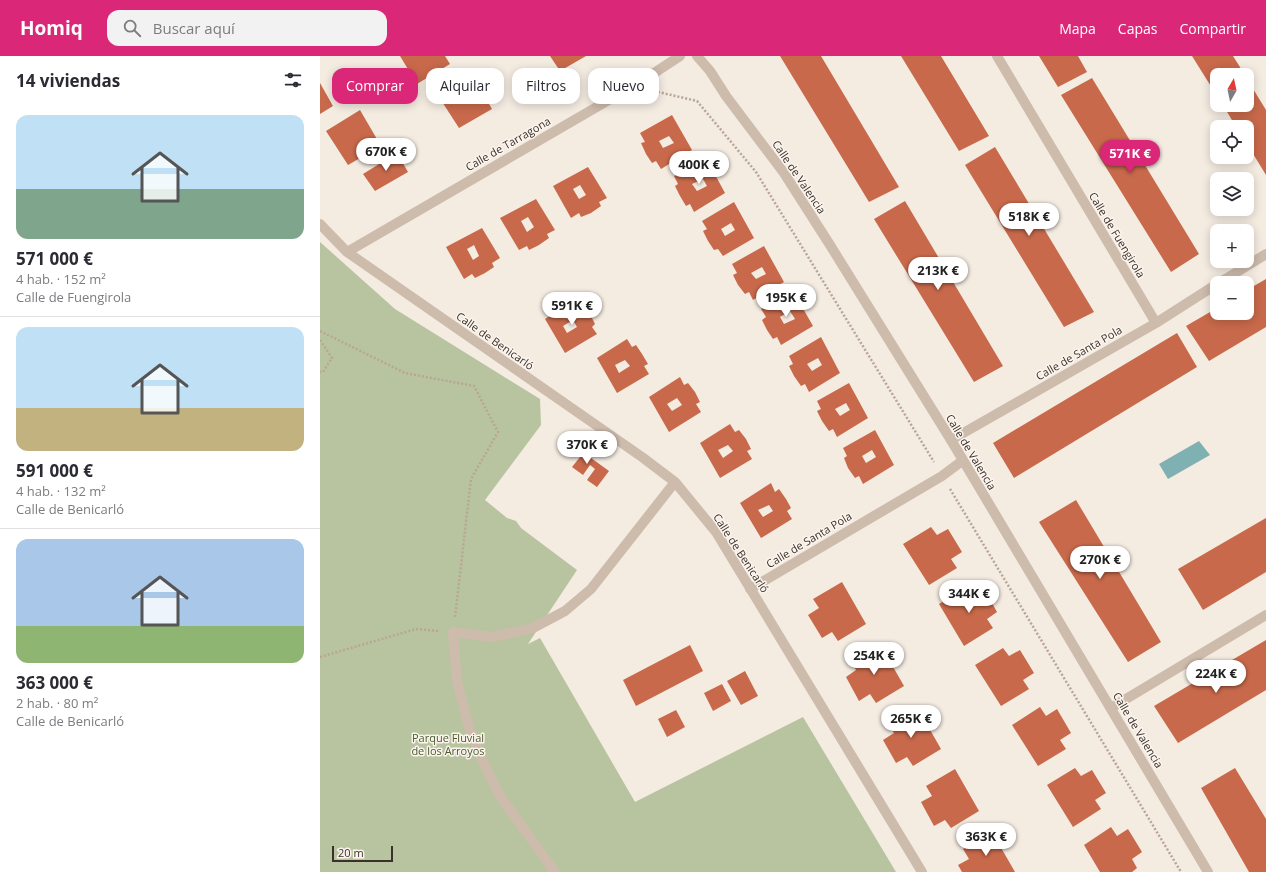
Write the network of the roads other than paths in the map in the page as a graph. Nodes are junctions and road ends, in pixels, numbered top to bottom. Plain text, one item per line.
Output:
1 (680, 56) edge
2 (697, 56) edge
3 (997, 56) edge
4 (320, 224) edge
5 (347, 252) junction
6 (1266, 254) edge
7 (1231, 276) edge
8 (1210, 289) edge
9 (1156, 323) junction
10 (951, 440) junction
11 (962, 461) junction
12 (675, 482) junction
13 (750, 589) junction
14 (1266, 615) edge
15 (1111, 708) junction
16 (555, 872) edge
17 (922, 872) edge
18 (1208, 872) edge

1 - 5 street, Calle de Tarragona
2 - 10 street, Calle de Valencia
3 - 9 street, Calle de Fuengirola
4 - 5 street, Calle de Benicarló
5 - 12 street, Calle de Benicarló
6 - 7 street, Calle de Santa Pola
8 - 9 street, Calle de Santa Pola
9 - 10 street, Calle de Santa Pola
10 - 11 street, Calle de Valencia
11 - 13 street, Calle de Santa Pola
11 - 15 street, Calle de Valencia
12 - 13 street, Calle de Benicarló
12 - 16 street
13 - 17 street, Calle de Benicarló
14 - 15 street
15 - 18 street, Calle de Valencia

